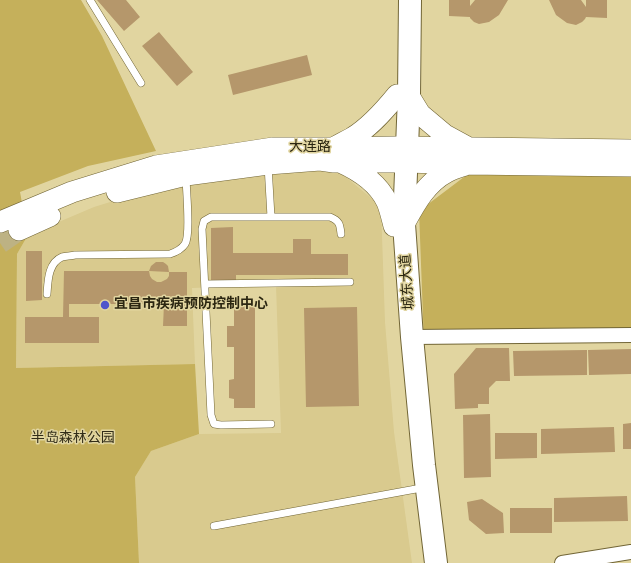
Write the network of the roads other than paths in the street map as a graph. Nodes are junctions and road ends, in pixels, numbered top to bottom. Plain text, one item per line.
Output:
1 (90, 0) edge
2 (398, 0) edge
3 (410, 0) edge
4 (141, 83) dead end
5 (403, 96) junction
6 (631, 150) edge
7 (401, 154) junction
8 (336, 155) junction
9 (268, 156) junction
10 (467, 156) junction
11 (631, 166) edge
12 (186, 168) junction
13 (271, 217) junction
14 (0, 222) tunnel mouth
15 (399, 225) junction
16 (19, 230) tunnel mouth
17 (340, 234) dead end
18 (350, 282) dead end
19 (205, 284) junction
20 (47, 294) dead end
21 (631, 335) edge
22 (412, 337) junction
23 (271, 424) dead end
24 (416, 489) junction
25 (214, 526) dead end
26 (631, 552) edge
27 (425, 563) edge
28 (436, 563) edge
29 (562, 563) edge

1 - 4 lane
2 - 5 highway, 城东大道
3 - 5 highway, 城东大道
5 - 7 highway, 城东大道
5 - 8 main road
5 - 10 main road
6 - 10 main road, 大连路
7 - 8 main road, 大连路
7 - 10 main road, 大连路
7 - 15 highway, 城东大道
8 - 9 main road, 大连路
8 - 15 main road
9 - 12 main road, 大连路
9 - 13 lane
10 - 11 main road, 大连路
10 - 15 main road
12 - 14 main road, 大连路
12 - 16 main road, 大连路
12 - 20 lane
13 - 17 lane
13 - 19 lane
15 - 22 highway, 城东大道
15 - 24 highway, 城东大道
18 - 19 lane
19 - 23 lane
21 - 22 street
22 - 28 highway, 城东大道
24 - 25 lane
24 - 27 highway, 城东大道
26 - 29 street

